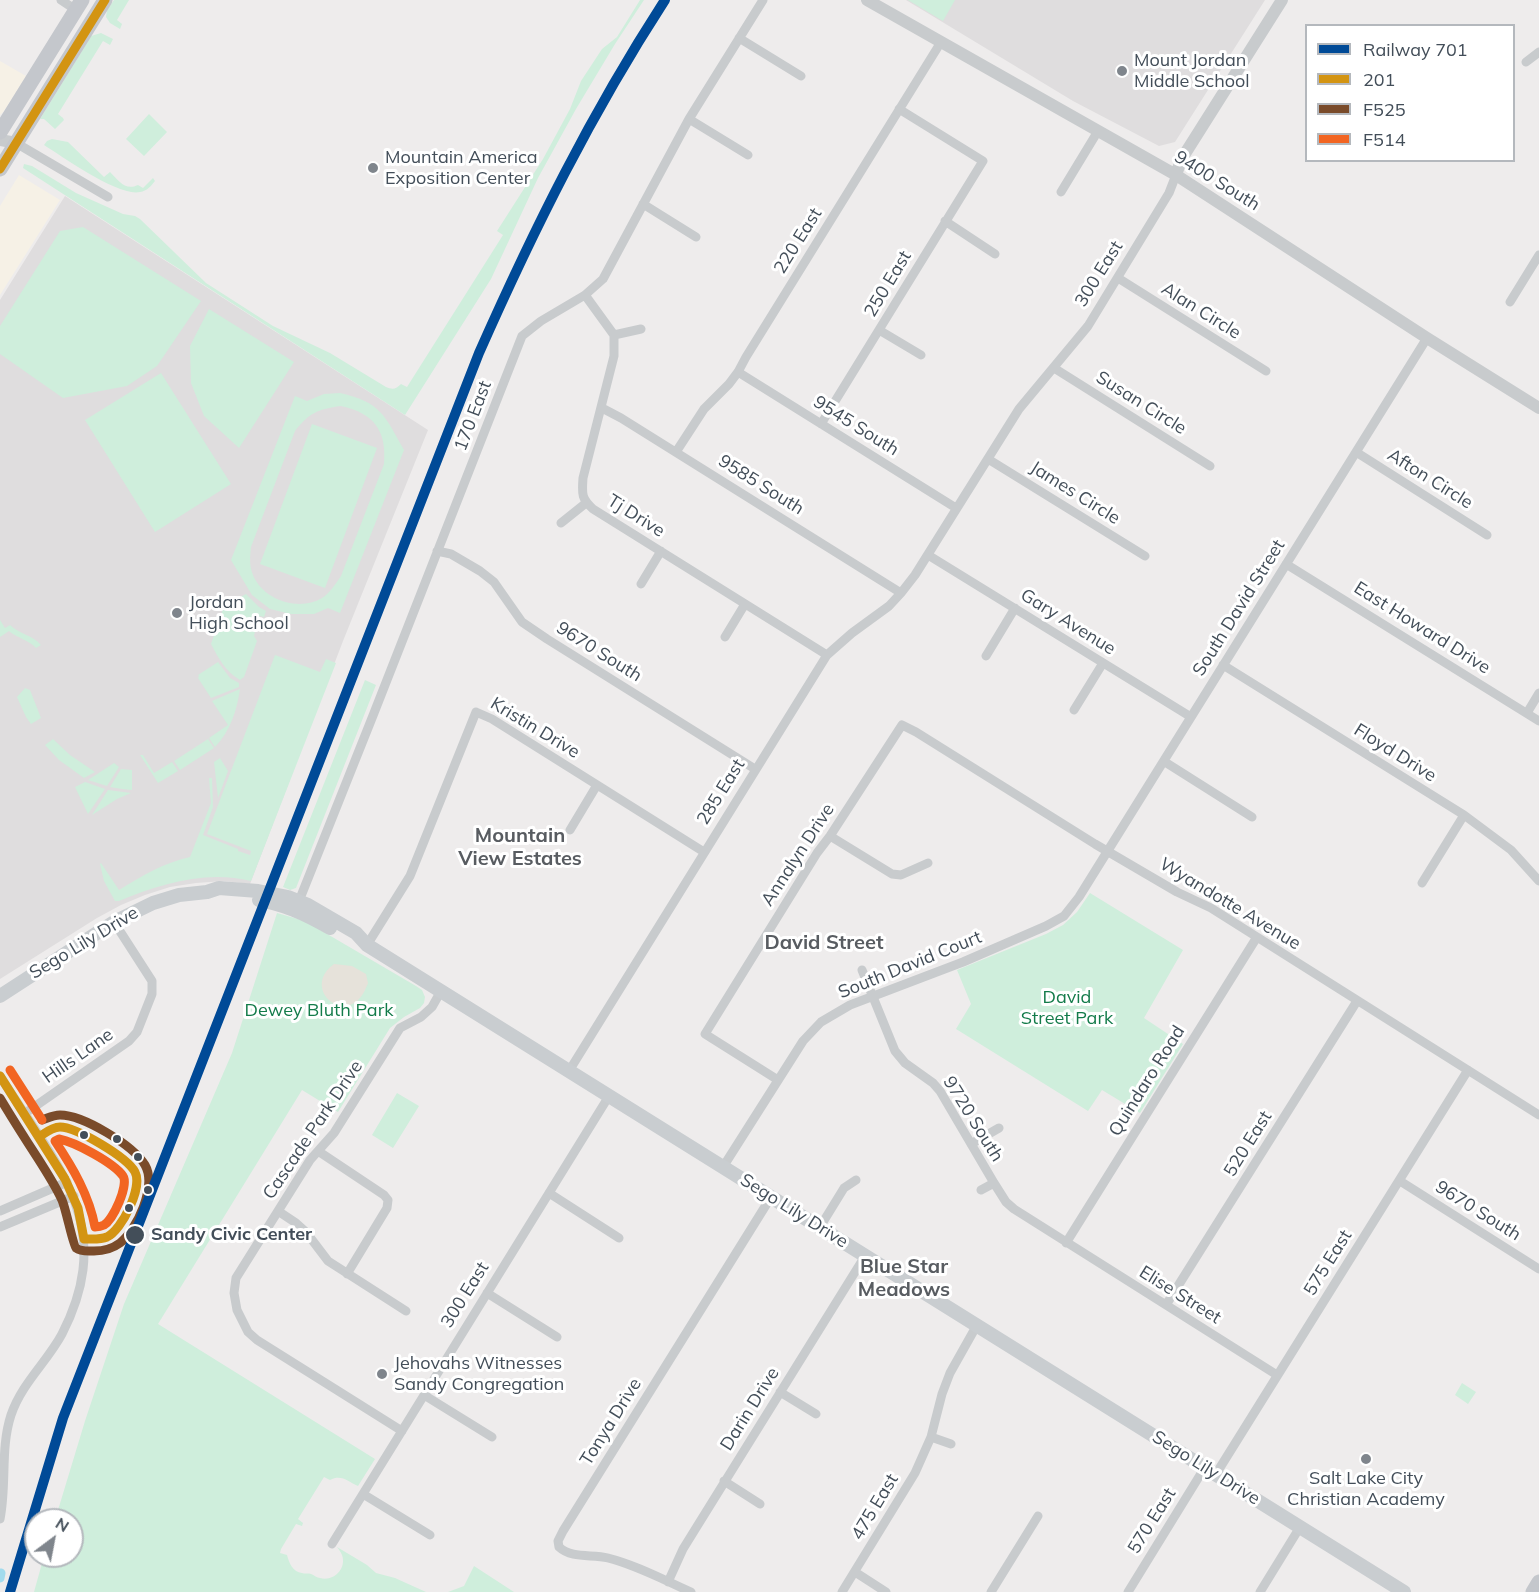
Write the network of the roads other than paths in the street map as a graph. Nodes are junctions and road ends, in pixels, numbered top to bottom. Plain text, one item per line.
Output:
1 (61, 0) edge
2 (105, 0) edge
3 (763, 0) edge
4 (867, 0) edge
5 (1282, 0) edge
6 (79, 5) edge
7 (740, 38) junction
8 (941, 42) junction
9 (1539, 52) edge
10 (1526, 62) dead end
11 (801, 76) dead end
12 (899, 110) junction
13 (689, 119) junction
14 (1098, 130) junction
15 (0, 132) edge
16 (16, 143) junction
17 (747, 155) dead end
18 (0, 169) edge
19 (1176, 175) junction
20 (1061, 192) dead end
21 (108, 197) dead end
22 (644, 204) junction
23 (945, 221) junction
24 (696, 237) dead end
25 (994, 254) dead end
26 (1537, 261) edge
27 (1118, 278) junction
28 (585, 296) junction
29 (1510, 302) dead end
30 (641, 329) dead end
31 (879, 330) junction
32 (614, 335) junction
33 (1427, 338) junction
34 (921, 355) dead end
35 (1054, 368) junction
36 (1266, 371) dead end
37 (738, 372) junction
38 (602, 408) junction
39 (1539, 408) edge
40 (821, 424) junction
41 (676, 452) junction
42 (1356, 452) junction
43 (988, 459) junction
44 (1210, 466) dead end
45 (586, 502) junction
46 (956, 508) junction
47 (561, 523) dead end
48 (1488, 534) dead end
49 (438, 551) junction
50 (661, 551) junction
51 (928, 555) junction
52 (1145, 556) dead end
53 (1286, 564) junction
54 (641, 584) dead end
55 (901, 594) junction
56 (745, 604) junction
57 (1015, 608) junction
58 (725, 637) dead end
59 (827, 655) junction
60 (986, 656) dead end
61 (1103, 663) junction
62 (1223, 665) junction
63 (1539, 693) edge
64 (1074, 710) dead end
65 (1527, 713) junction
66 (1191, 717) junction
67 (1539, 721) edge
68 (902, 726) joint
69 (1165, 762) junction
70 (754, 769) junction
71 (597, 785) junction
72 (1464, 815) junction
73 (1252, 817) dead end
74 (570, 830) dead end
75 (830, 836) junction
76 (1108, 850) junction
77 (704, 852) junction
78 (928, 863) dead end
79 (1539, 881) edge
80 (1422, 884) dead end
81 (207, 892) junction
82 (1079, 897) joint
83 (299, 901) junction
84 (114, 922) junction
85 (1257, 937) junction
86 (367, 945) junction
87 (862, 970) dead end
88 (441, 990) junction
89 (0, 996) edge
90 (873, 997) junction
91 (1357, 1001) junction
92 (1468, 1070) junction
93 (569, 1071) junction
94 (0, 1076) edge
95 (778, 1080) junction
96 (609, 1096) junction
97 (24, 1114) junction
98 (1539, 1115) edge
99 (999, 1128) dead end
100 (971, 1144) junction
101 (318, 1151) junction
102 (723, 1167) junction
103 (856, 1180) dead end
104 (1400, 1181) junction
105 (67, 1182) junction
106 (994, 1183) junction
107 (981, 1190) dead end
108 (549, 1193) junction
109 (74, 1196) junction
110 (771, 1197) junction
111 (0, 1211) edge
112 (278, 1211) junction
113 (0, 1227) edge
114 (819, 1227) junction
115 (619, 1238) dead end
116 (1066, 1243) junction
117 (865, 1256) junction
118 (1539, 1269) edge
119 (347, 1274) junction
120 (487, 1293) junction
121 (1166, 1305) junction
122 (406, 1311) dead end
123 (977, 1325) junction
124 (557, 1337) dead end
125 (1277, 1375) junction
126 (780, 1392) junction
127 (424, 1395) junction
128 (816, 1414) dead end
129 (402, 1431) junction
130 (492, 1437) dead end
131 (931, 1437) junction
132 (951, 1444) dead end
133 (1210, 1471) junction
134 (724, 1481) junction
135 (363, 1494) junction
136 (760, 1504) dead end
137 (1038, 1516) dead end
138 (0, 1519) edge
139 (1300, 1527) junction
140 (430, 1535) dead end
141 (332, 1544) dead end
142 (855, 1572) junction
143 (669, 1582) junction
144 (1539, 1582) edge
145 (691, 1592) edge
146 (842, 1592) edge
147 (886, 1592) edge
148 (991, 1592) edge
149 (1128, 1592) edge
150 (1260, 1592) edge
151 (1404, 1592) edge
152 (1533, 1592) edge

1 - 6 street
2 - 16 main road
3 - 7 street, 170 East
4 - 8 street, 9400 South
5 - 19 street, 300 East
6 - 15 main road
7 - 11 street
7 - 13 street, 170 East
8 - 12 street, 220 East
8 - 14 street, 9400 South
9 - 10 street
12 - 23 street, 250 East
12 - 37 street, 220 East
13 - 17 street
13 - 22 street, 170 East
14 - 19 street, 9400 South
14 - 20 street
15 - 16 street
16 - 18 main road
16 - 21 street
19 - 27 street, 300 East
19 - 33 street, 9400 South
22 - 24 street
22 - 28 street, 170 East
23 - 25 street
23 - 31 street, 250 East
26 - 29 street
27 - 35 street, 300 East
27 - 36 street, Alan Circle
28 - 32 street
28 - 49 street, 170 East
30 - 32 street
31 - 34 street
31 - 40 street, 250 East
32 - 38 street, Tj Drive
33 - 39 street, 9400 South
33 - 42 street, South David Street
35 - 43 street, 300 East
35 - 44 street, Susan Circle
37 - 40 street, 9545 South
37 - 41 street, 220 East
38 - 41 street, 9585 South
38 - 45 street, Tj Drive
40 - 46 street, 9545 South
41 - 55 street, 9585 South
42 - 48 street, Afton Circle
42 - 53 street, South David Street
43 - 46 street, 300 East
43 - 52 street, James Circle
45 - 47 street
45 - 50 street, Tj Drive
46 - 51 street, 300 East
49 - 70 street, 9670 South
49 - 83 street, 170 East
50 - 54 street
50 - 56 street, Tj Drive
51 - 55 street, 285 East
51 - 57 street, Gary Avenue
53 - 62 street, South David Street
53 - 65 street, East Howard Drive
55 - 59 street, 285 East
56 - 58 street
56 - 59 street, Tj Drive
57 - 60 street
57 - 61 street, Gary Avenue
59 - 70 street, 285 East
61 - 64 street
61 - 66 street, Gary Avenue
62 - 66 street, South David Street
62 - 72 street, Floyd Drive
63 - 65 street
65 - 67 street, East Howard Drive
66 - 69 street, South David Street
68 - 75 street, Annalyn Drive
68 - 76 street, Wyandotte Avenue
69 - 73 street
69 - 76 street, South David Street
70 - 77 street, 285 East
71 - 74 street
71 - 77 street, Kristin Drive
71 - 86 street, Kristin Drive
72 - 79 street, Floyd Drive
72 - 80 street
75 - 78 street
75 - 95 street, Annalyn Drive
76 - 82 street, South David Street
76 - 85 street, Wyandotte Avenue
77 - 93 street, 285 East
81 - 83 main road, Sego Lily Drive
81 - 84 main road, Sego Lily Drive
81 - 86 main road, Sego Lily Drive
82 - 90 street, South David Court
83 - 86 main road, Sego Lily Drive
84 - 89 main road, Sego Lily Drive
84 - 97 street, Hills Lane
85 - 91 street, Wyandotte Avenue
85 - 116 street, Quindaro Road
86 - 88 main road, Sego Lily Drive
87 - 90 street, 9720 South
88 - 93 main road, Sego Lily Drive
88 - 101 street, Cascade Park Drive
90 - 95 street, South David Court
90 - 100 street, 9720 South
91 - 92 street, Wyandotte Avenue
91 - 121 street, 520 East
92 - 98 street, Wyandotte Avenue
92 - 104 street, 575 East
93 - 96 main road, Sego Lily Drive
94 - 97 street
95 - 102 street
96 - 102 main road, Sego Lily Drive
96 - 108 street, 300 East
97 - 105 street
99 - 100 street
100 - 106 street, 9720 South
101 - 112 street, Cascade Park Drive
101 - 119 street
102 - 110 main road, Sego Lily Drive
103 - 114 street
104 - 118 street, 9670 South
104 - 125 street, 575 East
105 - 109 street
105 - 111 street
106 - 107 street
106 - 116 street, 9720 South
108 - 115 street
108 - 120 street, 300 East
109 - 113 street
109 - 138 street
110 - 114 main road, Sego Lily Drive
110 - 143 street, Tonya Drive
112 - 119 street
112 - 129 street, Cascade Park Drive
114 - 117 main road, Sego Lily Drive
116 - 121 street, Elise Street
117 - 123 main road, Sego Lily Drive
117 - 126 street, Darin Drive
119 - 122 street
120 - 124 street
120 - 127 street, 300 East
121 - 125 street, Elise Street
123 - 131 street, 475 East
123 - 133 main road, Sego Lily Drive
125 - 133 street, 575 East
126 - 128 street
126 - 134 street, Darin Drive
127 - 129 street, 300 East
127 - 130 street
129 - 135 street, 300 East
131 - 132 street
131 - 142 street, 475 East
133 - 139 main road, Sego Lily Drive
133 - 149 street, 570 East
134 - 136 street
134 - 143 street, Darin Drive
135 - 140 street
135 - 141 street, 300 East
137 - 148 street
139 - 150 street
139 - 151 main road, Sego Lily Drive
142 - 146 street, 475 East
142 - 147 street
143 - 145 street, Tonya Drive
144 - 152 main road

